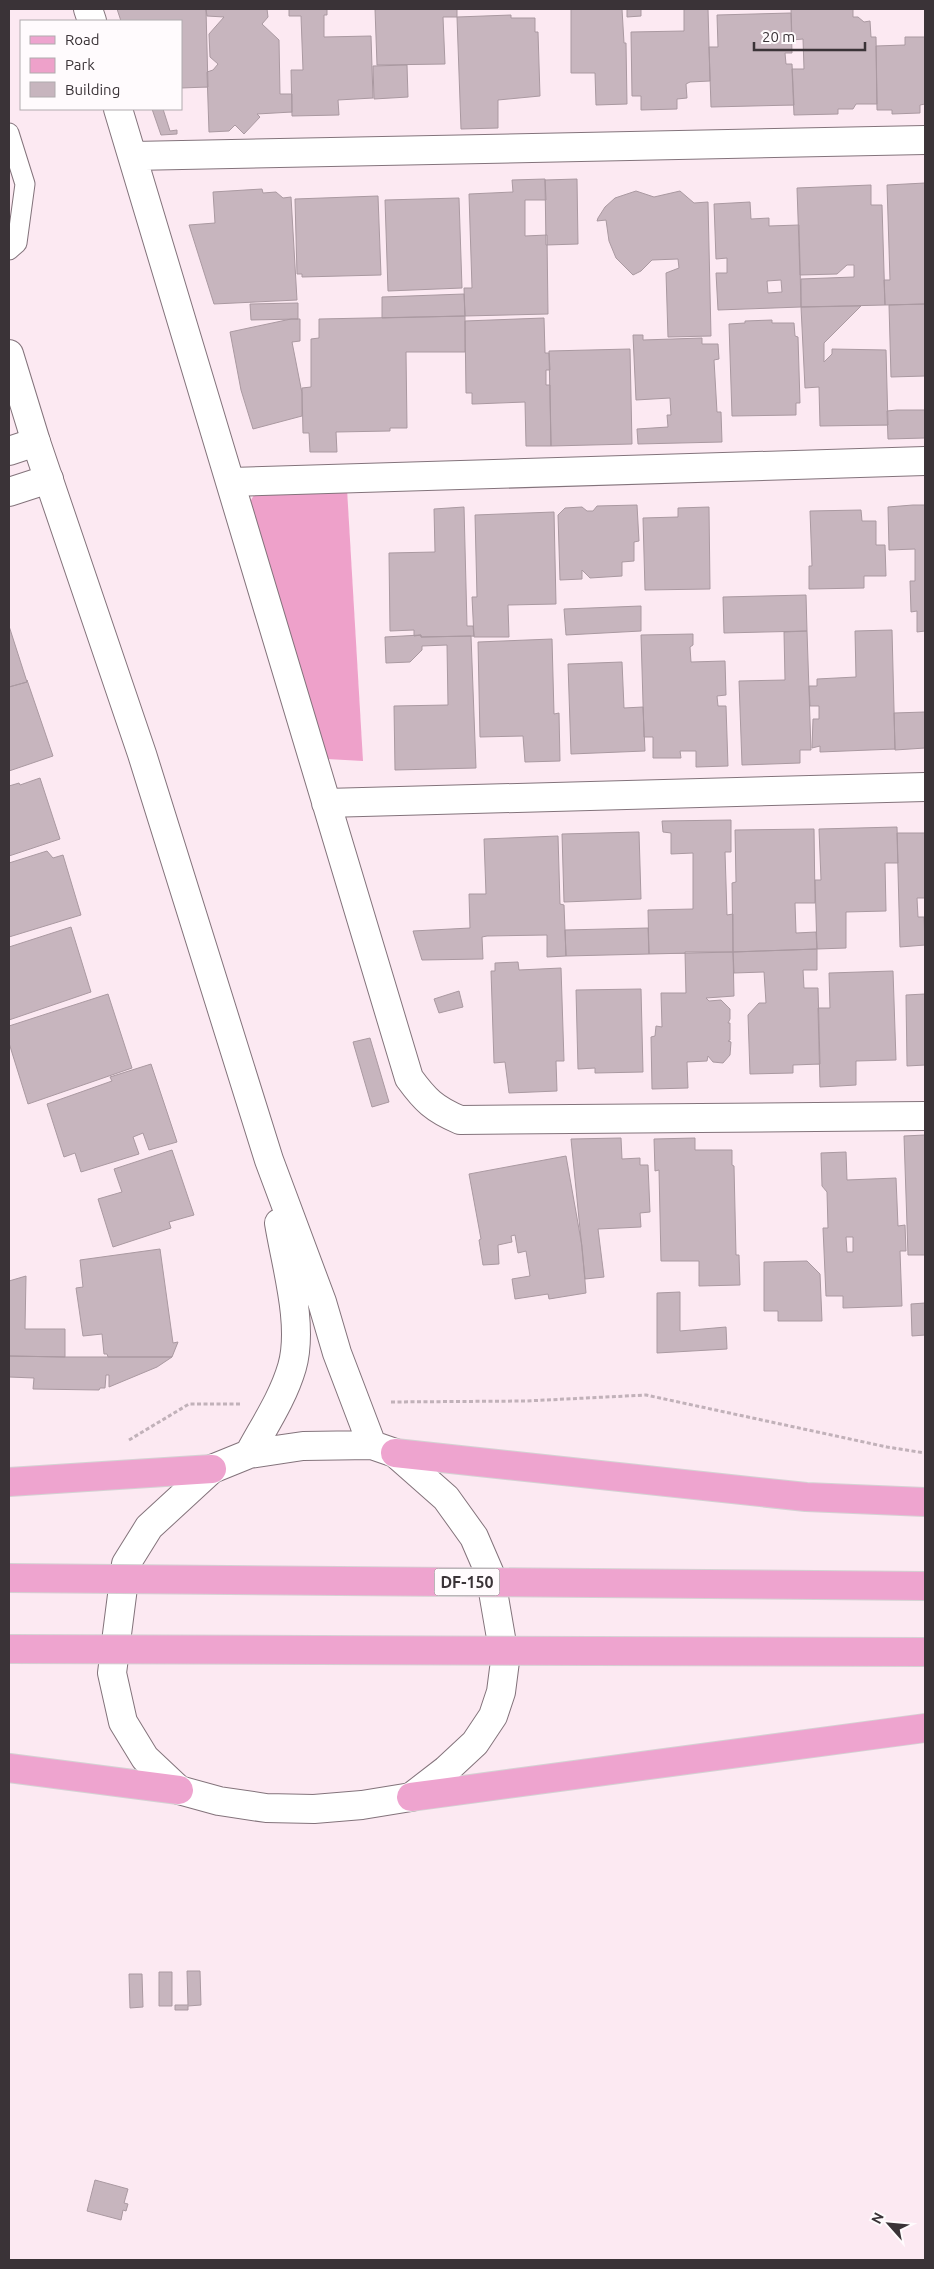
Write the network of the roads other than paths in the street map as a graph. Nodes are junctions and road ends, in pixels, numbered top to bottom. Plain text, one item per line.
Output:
1 (118, 110) edge
2 (9, 133) edge
3 (925, 140) edge
4 (133, 156) junction
5 (9, 250) edge
6 (9, 354) edge
7 (36, 442) junction
8 (9, 451) edge
9 (925, 460) edge
10 (49, 479) junction
11 (232, 482) junction
12 (9, 492) edge
13 (925, 788) edge
14 (326, 803) junction
15 (925, 1116) edge
16 (269, 1160) junction
17 (384, 1449) junction
18 (249, 1454) junction
19 (212, 1469) junction
20 (9, 1482) edge
21 (925, 1502) edge
22 (9, 1578) edge
23 (925, 1586) edge
24 (9, 1649) edge
25 (925, 1652) edge
26 (925, 1728) edge
27 (9, 1768) edge
28 (179, 1790) junction
29 (411, 1797) junction

1 - 4 street
2 - 5 lane
3 - 4 street
4 - 11 street
6 - 7 street
7 - 8 street
7 - 10 street
9 - 11 street
10 - 12 street
10 - 16 street
11 - 14 street
13 - 14 street
14 - 15 street
16 - 17 street
16 - 18 street
17 - 18 street
17 - 21 main road
17 - 29 street
18 - 19 street
19 - 20 main road
19 - 28 street
22 - 23 main road, DF-150, bridge
24 - 25 main road, bridge
26 - 29 main road
27 - 28 main road
28 - 29 street

